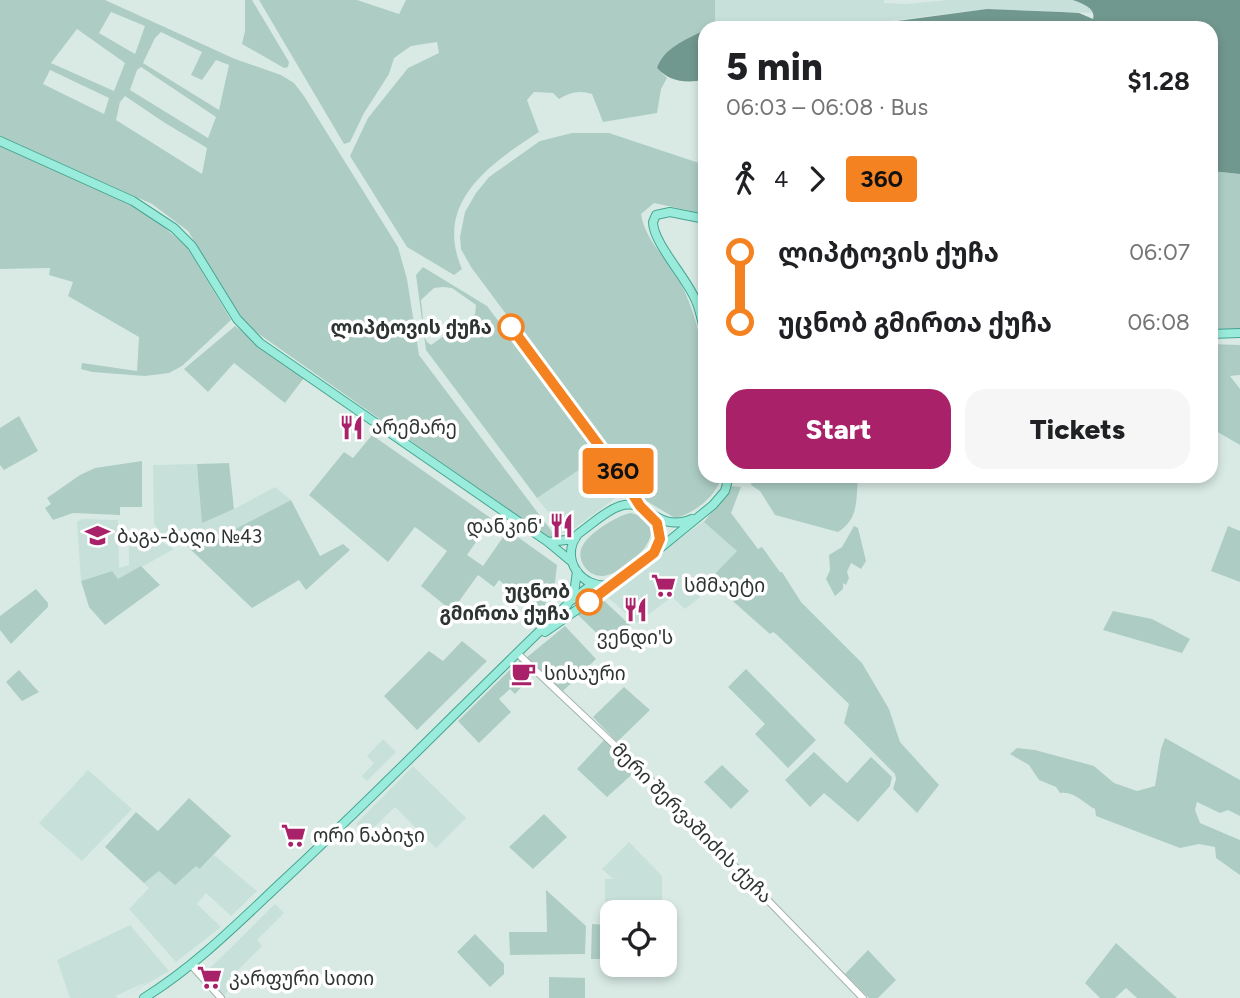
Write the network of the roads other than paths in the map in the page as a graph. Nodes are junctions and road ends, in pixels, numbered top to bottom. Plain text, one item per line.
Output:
1 (0, 141) edge
2 (698, 218) edge
3 (698, 308) edge
4 (1240, 333) edge
5 (1218, 334) edge
6 (727, 483) edge
7 (700, 515) junction
8 (655, 518) junction
9 (575, 539) junction
10 (548, 542) junction
11 (654, 553) junction
12 (572, 562) junction
13 (576, 571) junction
14 (614, 584) junction
15 (589, 602) junction
16 (567, 605) junction
17 (525, 645) junction
18 (517, 653) junction
19 (192, 966) junction
20 (144, 998) edge
21 (220, 998) edge
22 (863, 998) edge

1 - 10 main road
2 - 3 main road
4 - 5 main road
6 - 7 main road
7 - 8 main road
7 - 11 main road
8 - 9 main road
8 - 11 main road
9 - 10 main road
9 - 12 main road
10 - 12 main road
11 - 14 main road
12 - 13 main road
13 - 14 main road
13 - 16 main road
14 - 15 main road
15 - 16 main road
15 - 17 main road
16 - 17 main road
17 - 18 main road
18 - 19 main road
18 - 22 street, მერი შერვაშიძის ქუჩა
19 - 20 main road
19 - 21 street

